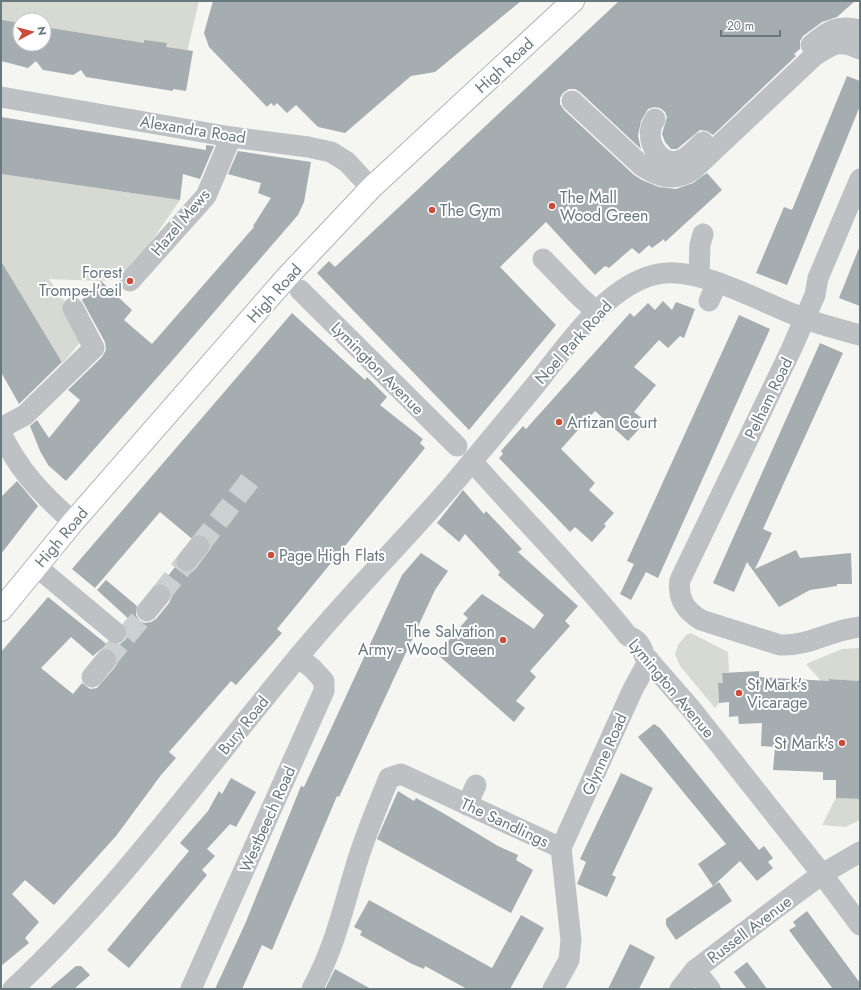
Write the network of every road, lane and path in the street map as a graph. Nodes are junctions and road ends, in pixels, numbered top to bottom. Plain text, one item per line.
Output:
1 (573, 1) edge
2 (860, 30) edge
3 (860, 50) edge
4 (1, 97) edge
5 (572, 101) dead end
6 (655, 120) dead end
7 (231, 137) junction
8 (860, 179) edge
9 (371, 188) junction
10 (703, 234) dead end
11 (543, 259) dead end
12 (130, 280) dead end
13 (708, 286) junction
14 (300, 290) dead end
15 (74, 308) dead end
16 (597, 312) junction
17 (804, 319) junction
18 (860, 336) edge
19 (2, 437) edge
20 (458, 446) dead end
21 (472, 461) junction
22 (73, 522) junction
23 (37, 567) junction
24 (160, 595) tunnel mouth
25 (1, 610) edge
26 (147, 611) tunnel mouth
27 (860, 627) edge
28 (116, 633) dead end
29 (298, 657) junction
30 (106, 660) tunnel mouth
31 (649, 660) junction
32 (92, 676) dead end
33 (476, 786) dead end
34 (467, 805) junction
35 (561, 848) junction
36 (860, 852) edge
37 (822, 874) junction
38 (860, 925) edge
39 (695, 970) junction
40 (13, 989) edge
41 (191, 989) edge
42 (312, 989) edge
43 (553, 989) edge
44 (680, 989) edge
45 (710, 989) edge

1 - 9 main road, High Road
2 - 6 street
3 - 5 street
4 - 7 street, Alexandra Road
7 - 9 street, Alexandra Road
7 - 12 street, Hazel Mews
8 - 17 street, Pelham Road
9 - 22 main road, High Road
10 - 13 street
11 - 16 street
13 - 16 street, Noel Park Road
13 - 17 street, Noel Park Road
14 - 20 street, Lymington Avenue
15 - 19 street
16 - 21 street, Noel Park Road
17 - 18 street, Noel Park Road
17 - 27 street, Pelham Road
19 - 22 street
21 - 29 street, Bury Road
21 - 31 street, Lymington Avenue
22 - 23 main road, High Road
23 - 25 main road, High Road
23 - 28 street
24 - 26 street
29 - 40 street, Bury Road
29 - 41 street, Westbeech Road
30 - 32 street
31 - 35 street, Glynne Road
31 - 37 street, Lymington Avenue
33 - 34 street
34 - 35 street, The Sandlings
34 - 42 street, The Sandlings
35 - 43 street, The Sandlings
36 - 37 street, Russell Avenue
37 - 38 street, Lymington Avenue
37 - 39 street, Russell Avenue
39 - 44 street, Russell Avenue
39 - 45 street

